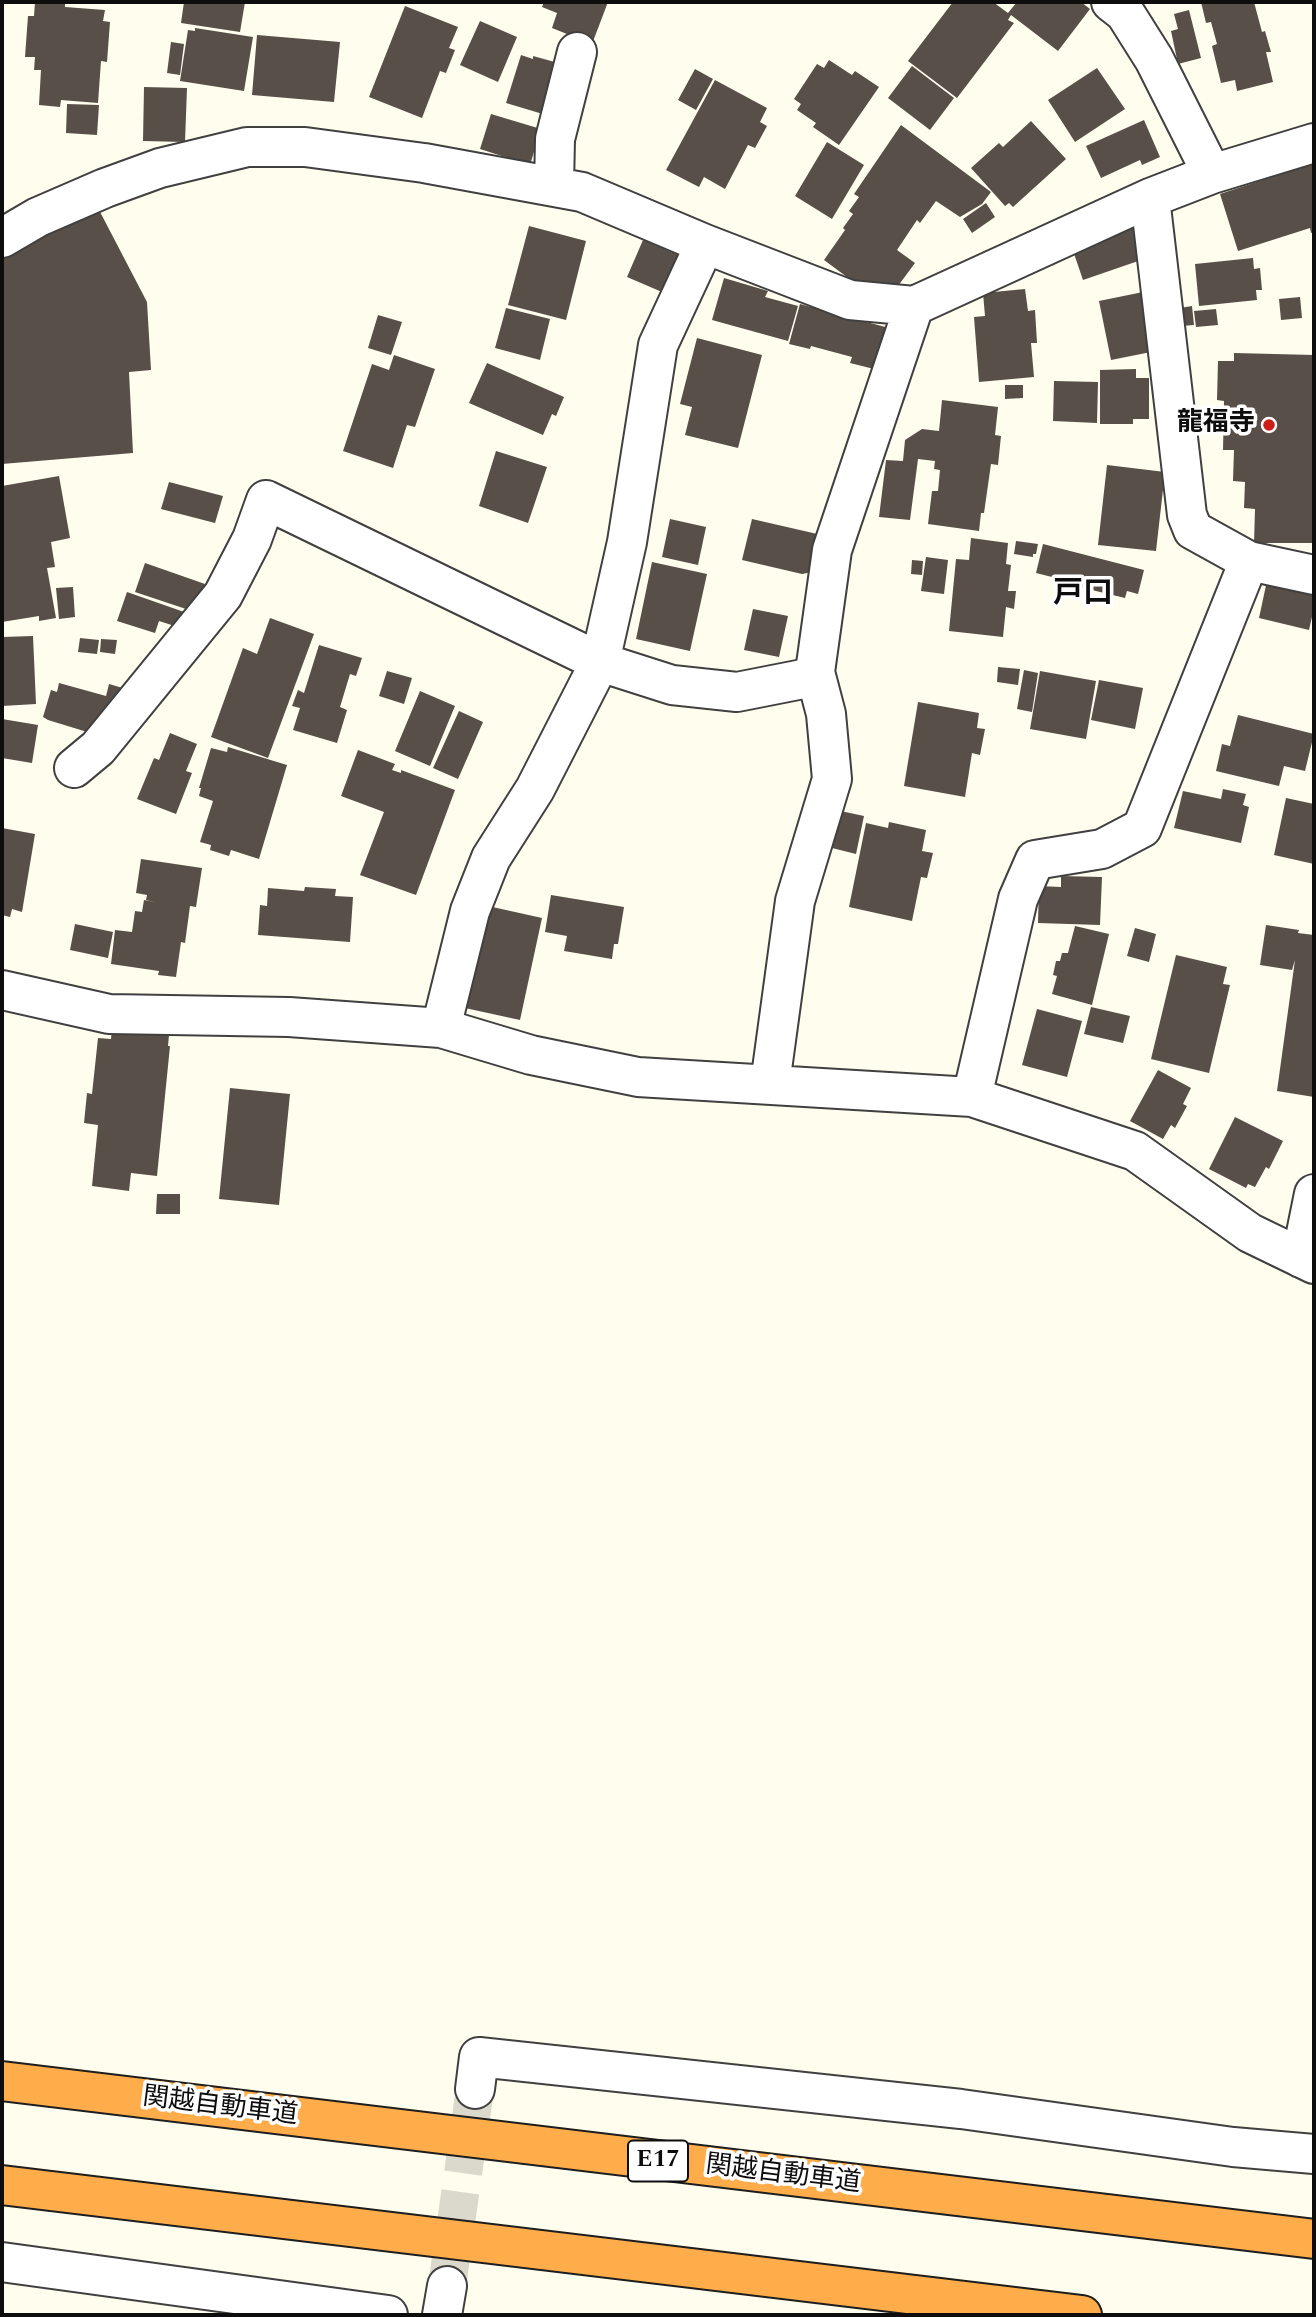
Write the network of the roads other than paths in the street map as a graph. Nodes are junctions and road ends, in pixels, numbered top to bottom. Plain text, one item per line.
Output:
1 (1111, 2) edge
2 (577, 51) dead end
3 (1314, 143) edge
4 (1212, 174) junction
5 (554, 186) junction
6 (1150, 198) junction
7 (2, 238) edge
8 (705, 244) junction
9 (914, 306) junction
10 (1249, 561) junction
11 (1314, 575) edge
12 (600, 663) junction
13 (815, 672) junction
14 (74, 768) dead end
15 (2, 990) edge
16 (441, 1028) junction
17 (770, 1084) junction
18 (972, 1097) junction
19 (1314, 1194) edge
20 (1308, 1261) edge
21 (2, 2081) edge
22 (475, 2089) tunnel mouth
23 (1314, 2154) edge
24 (2, 2185) edge
25 (1314, 2239) edge
26 (14, 2264) edge
27 (388, 2315) edge
28 (1082, 2315) edge

1 - 4 street
2 - 5 street
3 - 4 street
4 - 6 street
5 - 7 street
5 - 8 street
6 - 9 street
6 - 10 street
8 - 9 street
8 - 12 street
9 - 13 street
10 - 11 street
10 - 18 street
12 - 13 street
12 - 14 street
12 - 16 street
13 - 17 street
15 - 16 street
16 - 17 street
17 - 18 street
18 - 20 street
19 - 20 street
21 - 25 highway, 関越自動車道 / E17
22 - 23 street
24 - 28 highway
26 - 27 street

